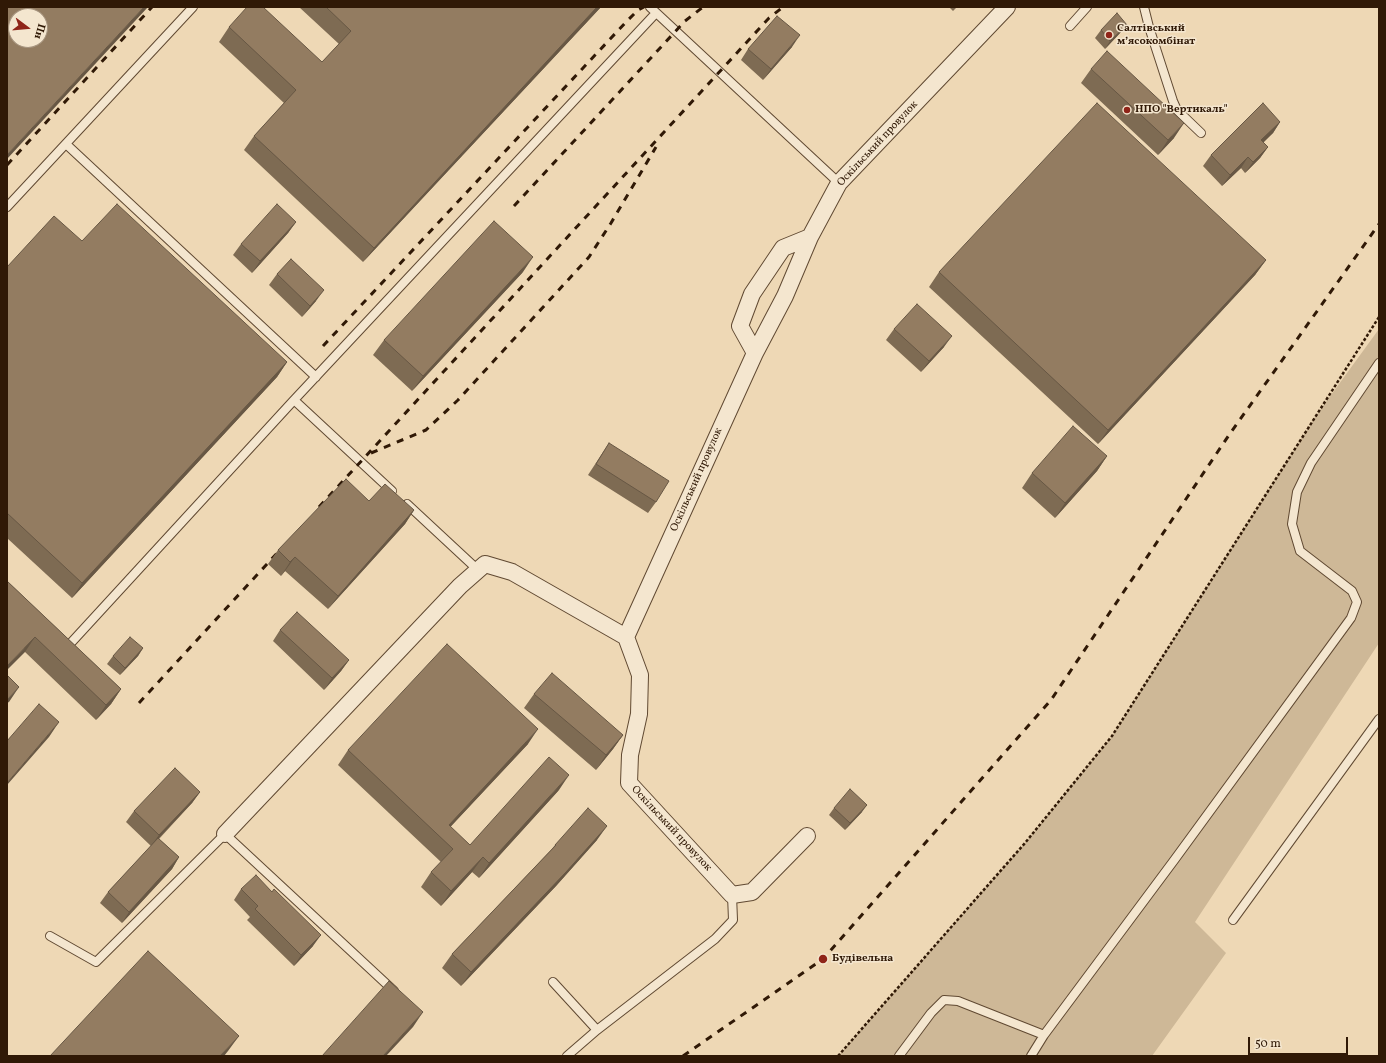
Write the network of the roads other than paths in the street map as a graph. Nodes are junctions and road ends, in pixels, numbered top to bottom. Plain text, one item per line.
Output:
1 (192, 7) edge
2 (650, 7) edge
3 (1007, 7) edge
4 (1087, 7) edge
5 (1144, 7) edge
6 (656, 13) junction
7 (1070, 26) dead end
8 (1201, 133) dead end
9 (66, 144) junction
10 (839, 183) junction
11 (7, 207) edge
12 (810, 237) junction
13 (755, 353) junction
14 (1379, 363) edge
15 (316, 377) junction
16 (294, 400) junction
17 (478, 570) junction
18 (626, 637) junction
19 (69, 645) edge
20 (1379, 719) edge
21 (226, 834) junction
22 (807, 836) dead end
23 (732, 895) junction
24 (1233, 920) dead end
25 (50, 936) dead end
26 (553, 982) dead end
27 (399, 995) edge
28 (597, 1030) junction
29 (1044, 1035) junction
30 (567, 1056) edge
31 (899, 1056) edge
32 (1030, 1056) edge

1 - 9 lane
2 - 6 lane
3 - 10 street, Оскільський провулок
4 - 7 lane
5 - 8 lane
6 - 10 lane
6 - 15 lane
9 - 11 lane
9 - 15 lane
10 - 12 street, Оскільський провулок
12 - 13 street, Оскільський провулок
12 - 13 street
13 - 18 street, Оскільський провулок
14 - 29 lane
15 - 16 lane
16 - 17 lane
16 - 19 lane
17 - 18 street
17 - 21 street
18 - 23 street, Оскільський провулок
20 - 24 lane
21 - 25 lane
21 - 27 lane
22 - 23 street
23 - 28 lane
26 - 28 lane
28 - 30 lane
29 - 31 lane
29 - 32 lane

